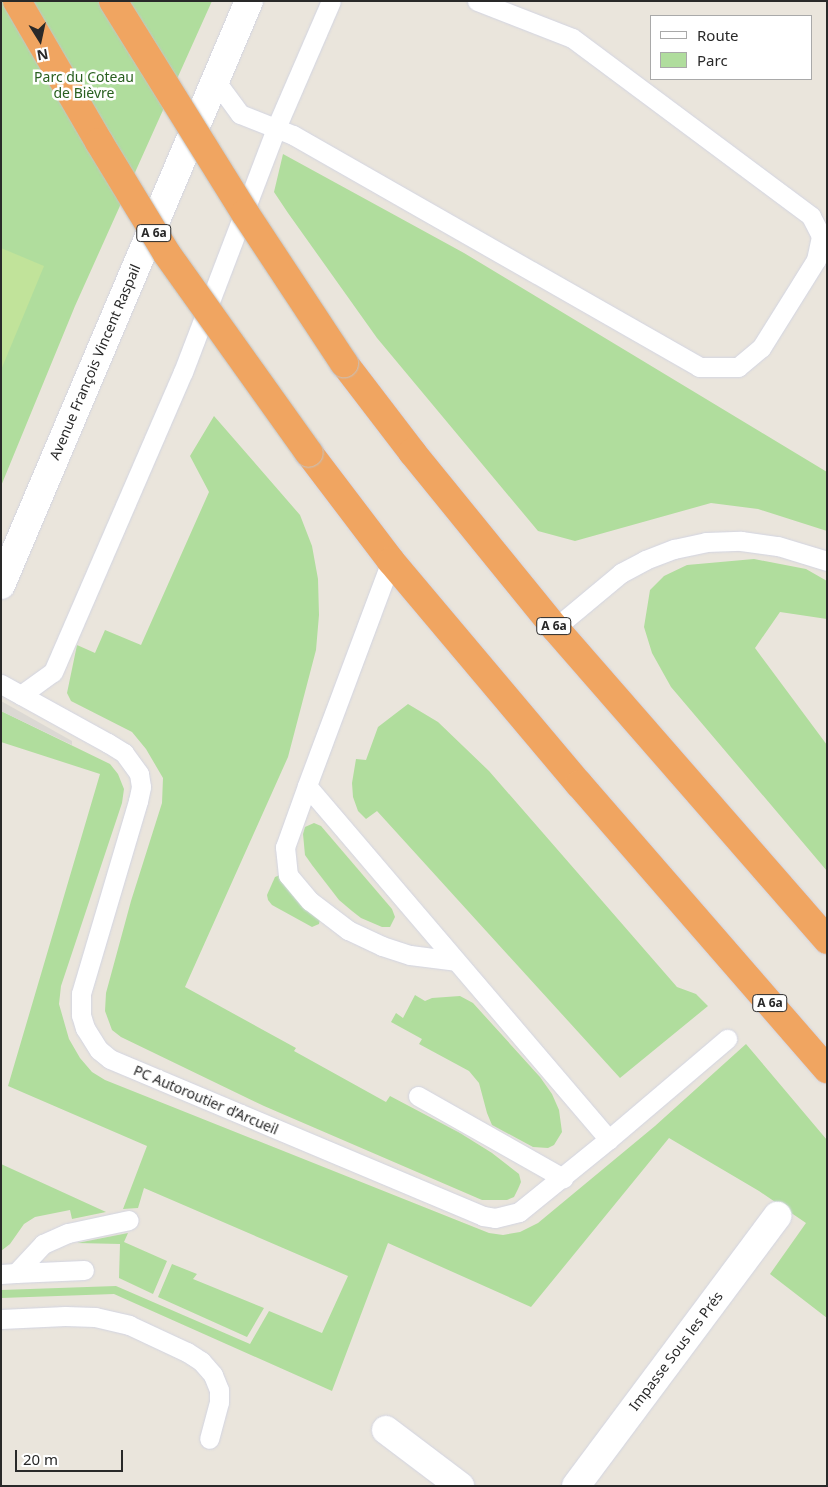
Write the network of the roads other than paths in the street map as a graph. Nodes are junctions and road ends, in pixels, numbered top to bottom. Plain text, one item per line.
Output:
1 (17, 1) edge
2 (113, 1) edge
3 (249, 1) edge
4 (331, 1) edge
5 (477, 1) edge
6 (215, 80) junction
7 (276, 128) junction
8 (391, 561) junction
9 (827, 561) edge
10 (1, 585) edge
11 (555, 628) junction
12 (1, 684) edge
13 (21, 696) junction
14 (307, 786) junction
15 (827, 940) edge
16 (456, 961) junction
17 (727, 1039) dead end
18 (827, 1069) edge
19 (418, 1096) dead end
20 (609, 1139) junction
21 (563, 1178) junction
22 (777, 1216) dead end
23 (129, 1220) dead end
24 (84, 1270) dead end
25 (9, 1273) edge
26 (1, 1319) edge
27 (386, 1430) dead end
28 (209, 1439) dead end
29 (460, 1486) edge
30 (576, 1486) edge

1 - 8 highway, A 6a, bridge
2 - 11 highway, A 6a, bridge
3 - 6 main road, Avenue François Vincent Raspail
4 - 7 lane
5 - 7 lane
6 - 7 lane
6 - 10 main road, Avenue François Vincent Raspail
7 - 13 lane
8 - 14 lane
8 - 18 highway, A 6a
9 - 11 lane
11 - 15 highway, A 6a
12 - 13 lane, PC Autoroutier d’Arcueil
13 - 21 lane, PC Autoroutier d’Arcueil
14 - 16 lane
14 - 16 lane
16 - 20 lane
17 - 20 lane, PC Autoroutier d’Arcueil
19 - 21 lane
20 - 21 lane, PC Autoroutier d’Arcueil
22 - 30 main road, Impasse Sous les Prés
23 - 25 lane
24 - 25 lane
26 - 28 lane
27 - 29 main road

